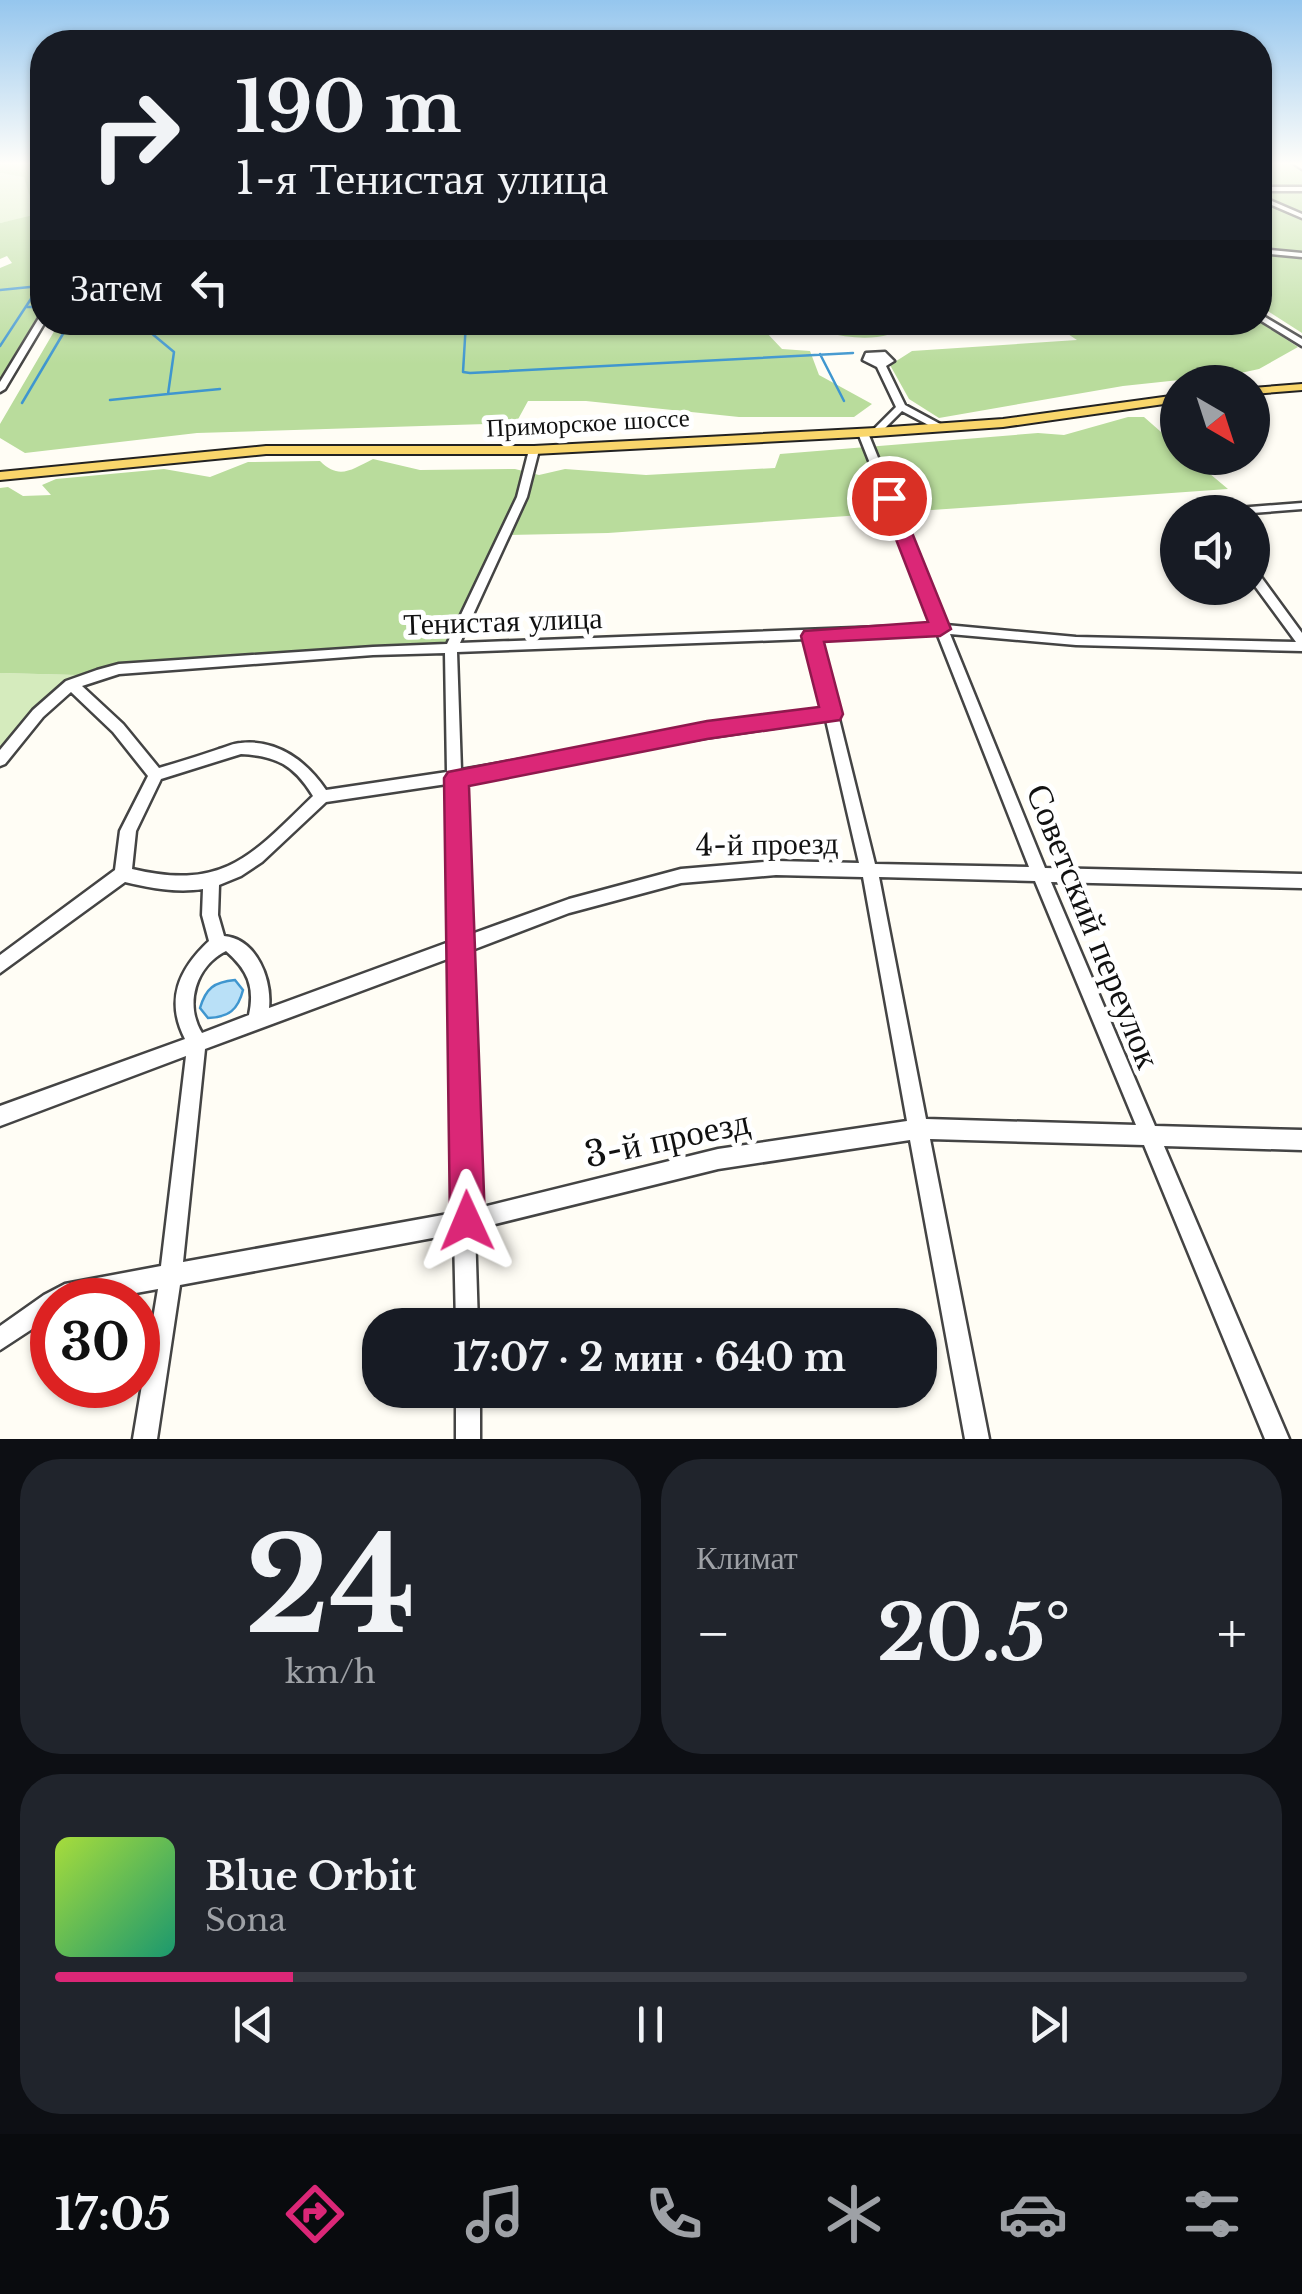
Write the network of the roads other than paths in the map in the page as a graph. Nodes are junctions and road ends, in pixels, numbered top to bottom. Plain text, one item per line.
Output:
1 (1272, 252) edge
2 (1302, 255) edge
3 (1272, 323) edge
4 (33, 335) edge
5 (1302, 342) edge
6 (881, 365) dead end
7 (1301, 388) edge
8 (0, 389) edge
9 (1270, 390) edge
10 (1160, 400) edge
11 (901, 408) junction
12 (939, 427) junction
13 (870, 432) junction
14 (534, 450) junction
15 (0, 476) edge
16 (1302, 506) edge
17 (1270, 508) edge
18 (1270, 598) edge
19 (940, 629) junction
20 (812, 636) junction
21 (1302, 644) edge
22 (450, 648) junction
23 (71, 684) junction
24 (832, 714) junction
25 (0, 759) edge
26 (156, 775) junction
27 (456, 778) junction
28 (322, 797) junction
29 (1039, 872) junction
30 (124, 874) junction
31 (870, 874) junction
32 (1302, 881) edge
33 (210, 884) junction
34 (218, 944) junction
35 (460, 945) junction
36 (0, 965) edge
37 (257, 1020) junction
38 (196, 1042) junction
39 (0, 1116) edge
40 (918, 1129) junction
41 (1149, 1137) junction
42 (1302, 1140) edge
43 (467, 1221) junction
44 (170, 1274) junction
45 (154, 1278) edge
46 (468, 1308) edge
47 (30, 1318) edge
48 (0, 1338) edge
49 (468, 1408) edge
50 (145, 1439) edge
51 (468, 1439) edge
52 (977, 1439) edge
53 (1277, 1439) edge

1 - 2 street
3 - 5 street
4 - 8 street
6 - 11 street
7 - 9 main road
10 - 12 main road, Приморское шоссе
11 - 12 street
11 - 13 street
12 - 13 main road, Приморское шоссе
13 - 14 main road, Приморское шоссе
13 - 19 street, Советский переулок
14 - 15 main road, Приморское шоссе
14 - 22 street
16 - 17 street
18 - 21 street
19 - 20 street, Тенистая улица
19 - 21 street, Тенистая улица
19 - 29 street, Советский переулок
20 - 22 street, Тенистая улица
20 - 24 street
22 - 23 street, Тенистая улица
22 - 27 street
23 - 25 street
23 - 26 street
24 - 27 street
24 - 31 street
26 - 28 street
26 - 30 street
27 - 28 street
27 - 35 street
28 - 33 street
29 - 31 street, 4-й проезд
29 - 32 street, 4-й проезд
29 - 41 street, Советский переулок
30 - 33 street
30 - 36 street
31 - 35 street, 4-й проезд
31 - 40 street
33 - 34 street
34 - 37 street
34 - 38 street
35 - 37 street, 4-й проезд
35 - 43 street
37 - 38 street
38 - 39 street
38 - 44 street
40 - 41 street, 3-й проезд
40 - 43 street, 3-й проезд
40 - 52 street
41 - 42 street, 3-й проезд
41 - 53 street, Советский переулок
43 - 44 street, 3-й проезд
43 - 46 street
44 - 45 street, 3-й проезд
44 - 50 street
47 - 48 street, 3-й проезд
49 - 51 street

